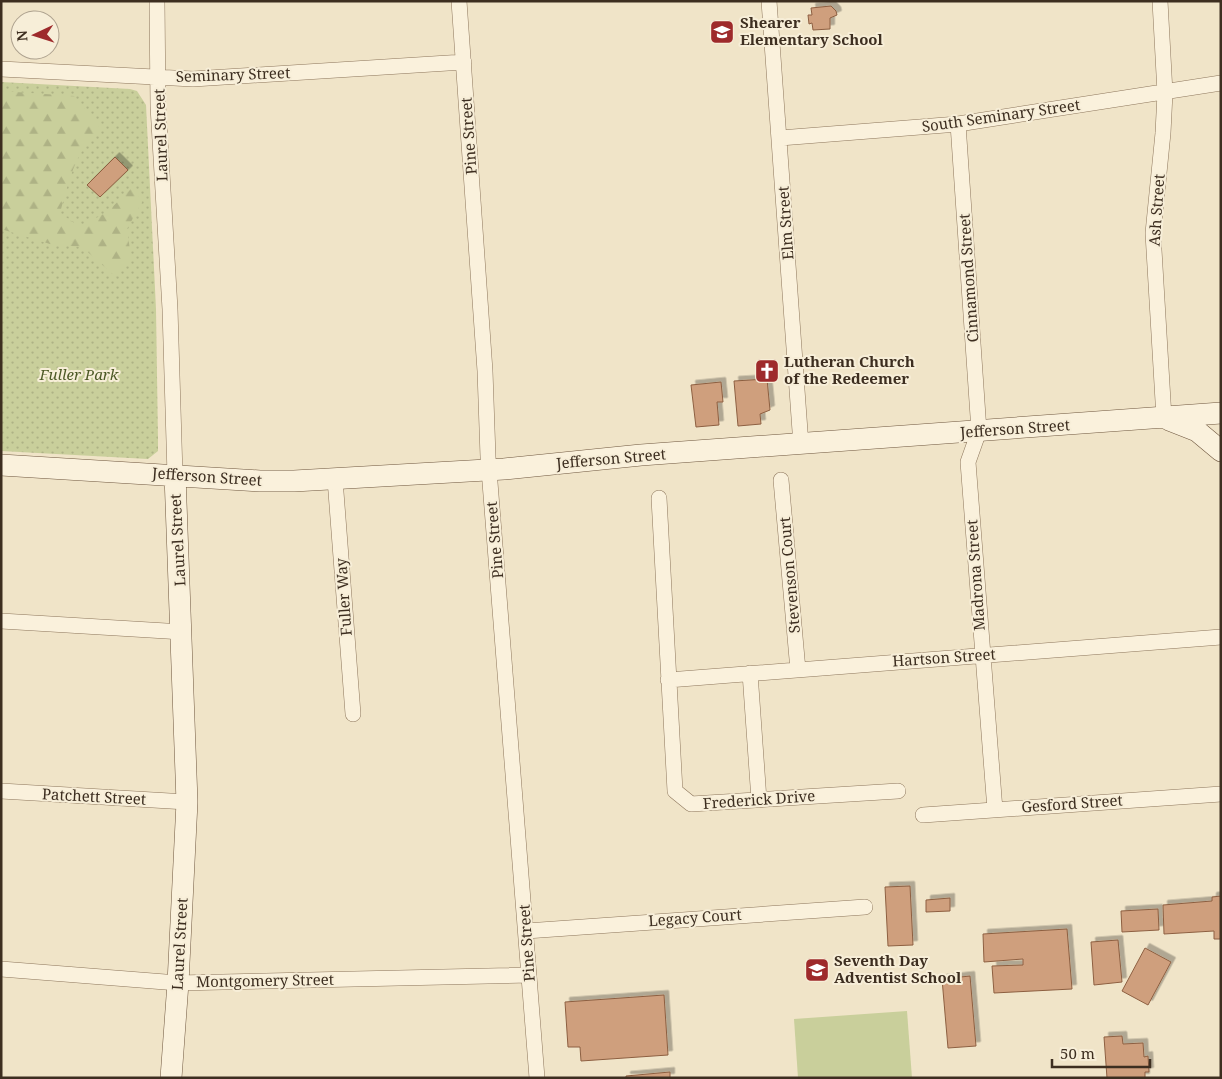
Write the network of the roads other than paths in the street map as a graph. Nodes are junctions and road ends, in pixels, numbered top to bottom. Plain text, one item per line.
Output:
1 (157, 1) edge
2 (459, 1) edge
3 (769, 1) edge
4 (1160, 1) edge
5 (464, 62) junction
6 (1, 69) edge
7 (159, 77) junction
8 (1221, 83) edge
9 (1165, 92) junction
10 (958, 124) junction
11 (780, 138) junction
12 (1221, 414) edge
13 (1164, 418) junction
14 (979, 431) junction
15 (801, 445) junction
16 (1221, 451) edge
17 (1, 465) edge
18 (490, 469) junction
19 (175, 475) junction
20 (336, 479) junction
21 (782, 480) dead end
22 (659, 498) dead end
23 (1, 621) edge
24 (182, 632) junction
25 (1221, 636) edge
26 (982, 655) junction
27 (798, 670) junction
28 (750, 673) junction
29 (668, 680) junction
30 (354, 714) dead end
31 (1, 791) edge
32 (898, 791) dead end
33 (1221, 794) edge
34 (759, 800) junction
35 (187, 802) junction
36 (995, 810) junction
37 (923, 815) dead end
38 (865, 907) dead end
39 (526, 931) junction
40 (1, 969) edge
41 (529, 975) junction
42 (178, 983) junction
43 (171, 1078) edge
44 (537, 1078) edge

1 - 7 street, Laurel Street
2 - 5 street, Pine Street
3 - 11 street, Elm Street
4 - 9 street, Ash Street
5 - 7 street, Seminary Street
5 - 18 street, Pine Street
6 - 7 street, Seminary Street
7 - 19 street, Laurel Street
8 - 9 street, South Seminary Street
9 - 10 street, South Seminary Street
9 - 13 street, Ash Street
10 - 11 street, South Seminary Street
10 - 14 street, Cinnamond Street
11 - 15 street, Elm Street
12 - 13 main road, Jefferson Street
13 - 14 main road, Jefferson Street
13 - 16 main road
14 - 15 main road, Jefferson Street
14 - 26 street, Madrona Street
15 - 18 main road, Jefferson Street
17 - 19 main road, Jefferson Street
18 - 20 main road, Jefferson Street
18 - 39 street, Pine Street
19 - 20 main road, Jefferson Street
19 - 24 main road, Laurel Street
20 - 30 street, Fuller Way
21 - 27 street, Stevenson Court
22 - 29 street, Frederick Drive
23 - 24 street
24 - 35 main road, Laurel Street
25 - 26 street, Hartson Street
26 - 27 street, Hartson Street
26 - 36 street, Madrona Street
27 - 28 street, Hartson Street
28 - 29 street, Hartson Street
28 - 34 street
29 - 34 street, Frederick Drive
31 - 35 street, Patchett Street
32 - 34 street, Frederick Drive
33 - 36 street, Gesford Street
35 - 42 main road, Laurel Street
36 - 37 street, Gesford Street
38 - 39 street, Legacy Court
39 - 41 street, Pine Street
40 - 42 street, Montgomery Street
41 - 42 street, Montgomery Street
41 - 44 street, Pine Street
42 - 43 main road, Laurel Street

